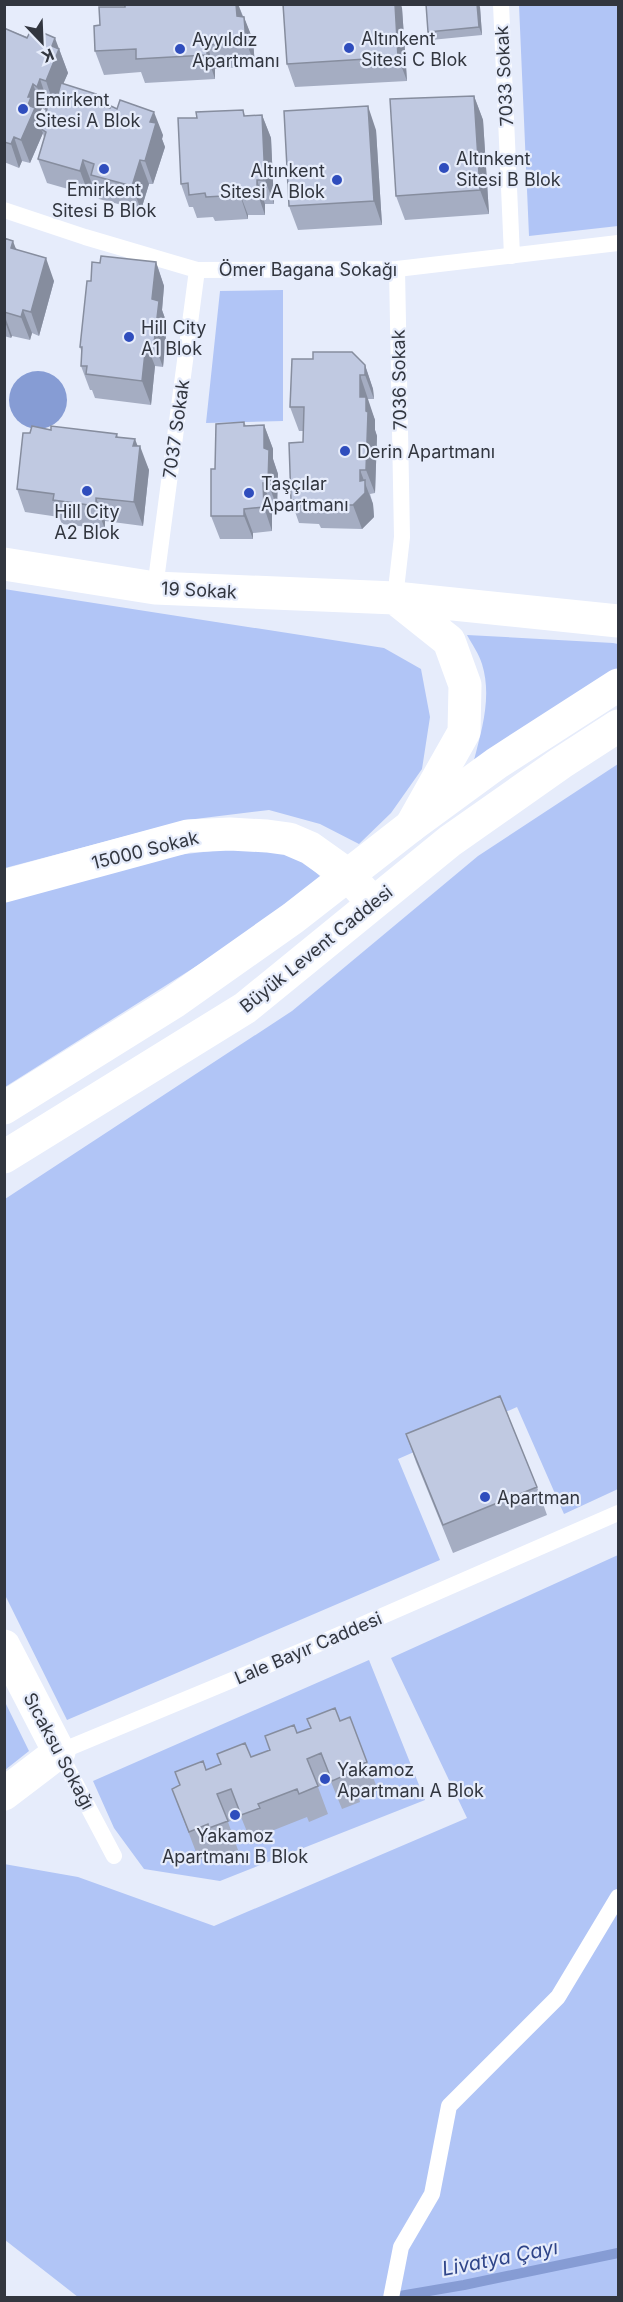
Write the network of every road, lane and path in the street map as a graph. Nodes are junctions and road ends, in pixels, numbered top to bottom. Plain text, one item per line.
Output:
1 (501, 4) edge
2 (4, 210) edge
3 (618, 243) edge
4 (512, 256) junction
5 (397, 269) junction
6 (197, 270) junction
7 (4, 564) edge
8 (155, 588) junction
9 (395, 598) junction
10 (618, 621) edge
11 (618, 685) edge
12 (618, 726) edge
13 (464, 732) junction
14 (471, 781) junction
15 (486, 816) junction
16 (411, 826) junction
17 (348, 875) junction
18 (4, 886) edge
19 (373, 903) junction
20 (4, 1108) edge
21 (4, 1157) edge
22 (618, 1513) edge
23 (4, 1646) edge
24 (59, 1752) junction
25 (4, 1794) edge
26 (114, 1857) dead end
27 (618, 1897) edge
28 (391, 2298) edge

1 - 4 lane, 7033 Sokak
2 - 6 lane, Ömer Bagana Sokağı
3 - 4 lane, Ömer Bagana Sokağı
4 - 5 lane, Ömer Bagana Sokağı
5 - 6 lane, Ömer Bagana Sokağı
5 - 9 lane, 7036 Sokak
6 - 8 lane, 7037 Sokak
7 - 8 street, 19 Sokak
8 - 9 street, 19 Sokak
9 - 10 street, 19 Sokak
9 - 13 street
11 - 14 street, Büyük Levent Caddesi
12 - 15 street, Büyük Levent Caddesi
13 - 14 street
13 - 16 street
14 - 15 street
14 - 16 street, Büyük Levent Caddesi
15 - 19 street, Büyük Levent Caddesi
16 - 17 street, Büyük Levent Caddesi
17 - 18 street, 15000 Sokak
17 - 19 street, 15000 Sokak
17 - 20 street, Büyük Levent Caddesi
19 - 21 street, Büyük Levent Caddesi
22 - 24 lane, Lale Bayır Caddesi
23 - 24 street, Sıcaksu Sokağı
24 - 25 street, Lale Bayır Caddesi
24 - 26 lane, Sıcaksu Sokağı
27 - 28 lane

